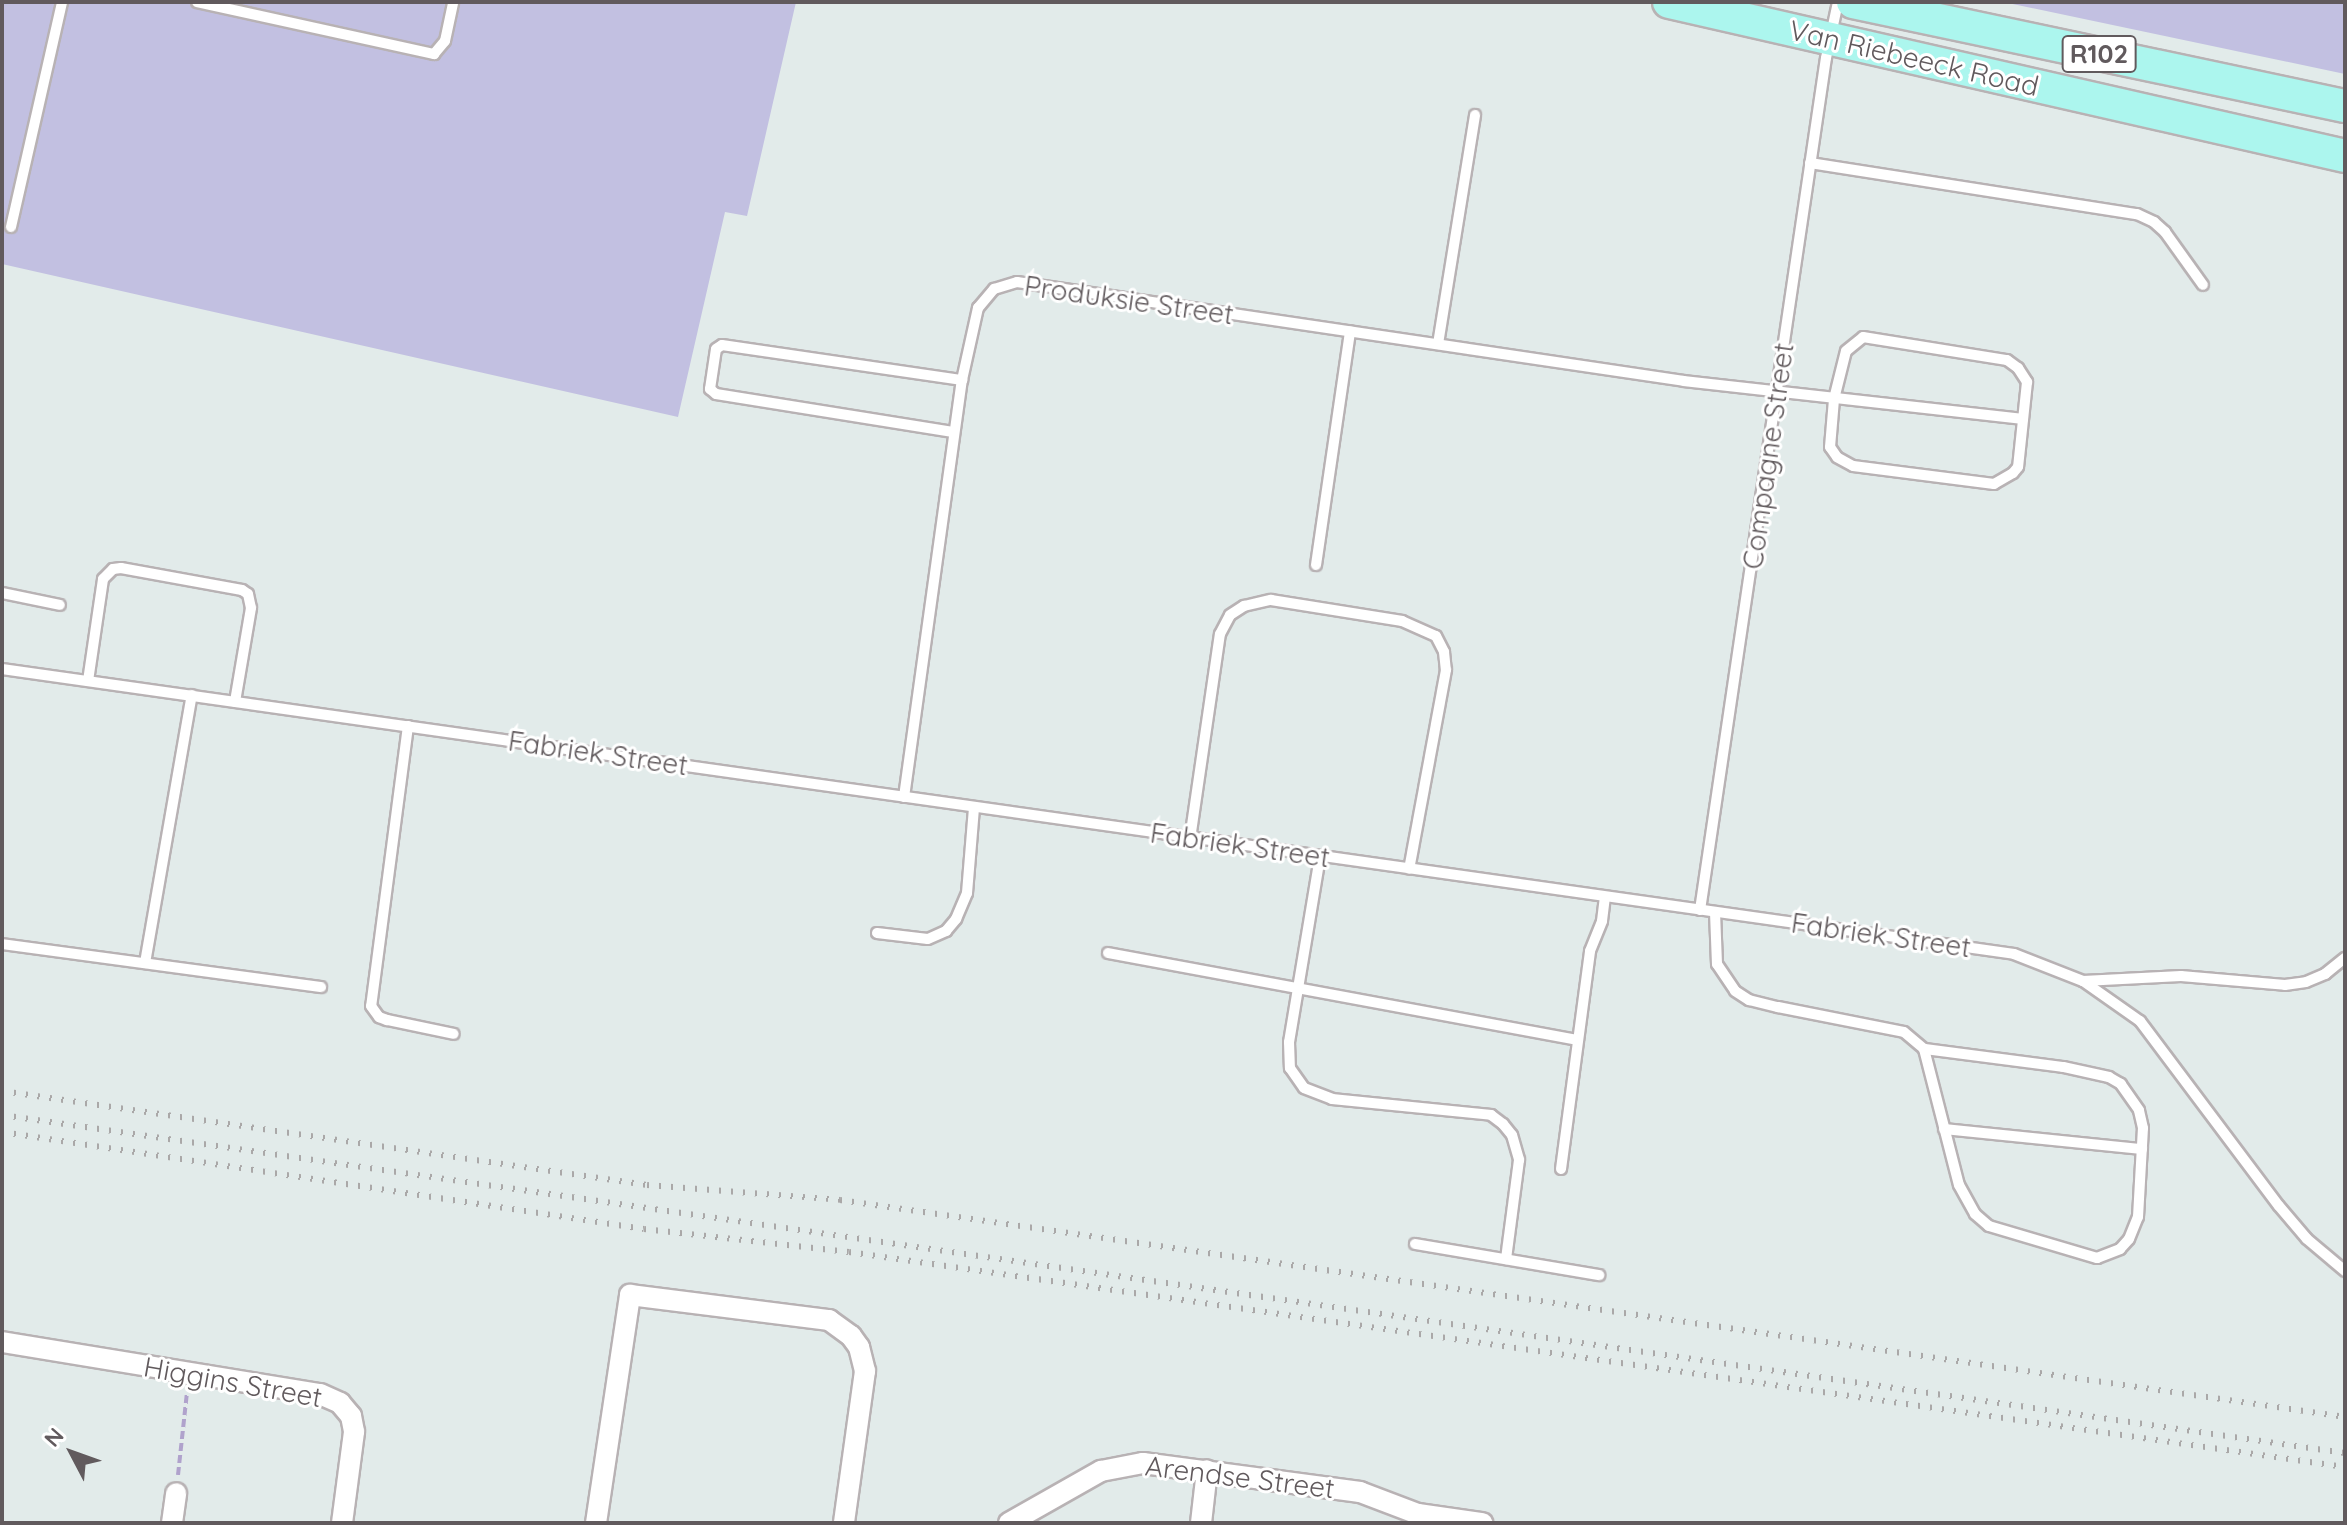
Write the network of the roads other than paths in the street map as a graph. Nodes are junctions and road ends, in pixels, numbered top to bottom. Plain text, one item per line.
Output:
1 (62, 2) edge
2 (197, 2) edge
3 (453, 2) edge
4 (1669, 2) edge
5 (1838, 2) edge
6 (1853, 2) edge
7 (1830, 39) junction
8 (2345, 106) edge
9 (1475, 115) dead end
10 (2345, 156) edge
11 (1810, 163) junction
12 (11, 227) dead end
13 (2203, 285) dead end
14 (1350, 331) junction
15 (1438, 344) junction
16 (962, 380) junction
17 (1779, 389) junction
18 (1834, 399) junction
19 (2023, 419) junction
20 (953, 432) junction
21 (1316, 565) dead end
22 (2, 593) edge
23 (60, 605) dead end
24 (2, 669) edge
25 (88, 681) junction
26 (192, 695) junction
27 (235, 702) junction
28 (408, 726) junction
29 (904, 797) junction
30 (974, 807) junction
31 (1190, 839) junction
32 (1320, 857) junction
33 (1409, 869) junction
34 (1605, 897) junction
35 (1700, 910) junction
36 (1715, 912) junction
37 (877, 933) dead end
38 (2, 944) edge
39 (1108, 953) dead end
40 (2345, 958) edge
41 (145, 963) junction
42 (2083, 981) junction
43 (321, 987) dead end
44 (1299, 987) junction
45 (454, 1034) dead end
46 (1576, 1040) junction
47 (1924, 1049) junction
48 (1944, 1129) junction
49 (2142, 1149) junction
50 (1561, 1169) dead end
51 (1415, 1244) dead end
52 (1506, 1259) junction
53 (2345, 1271) edge
54 (1599, 1275) dead end
55 (2, 1342) edge
56 (1207, 1470) junction
57 (176, 1493) road end
58 (172, 1523) edge
59 (342, 1523) edge
60 (596, 1523) edge
61 (844, 1523) edge
62 (1009, 1523) edge
63 (1201, 1523) edge
64 (1482, 1523) edge

1 - 12 lane
2 - 3 lane
4 - 7 main road, Van Riebeeck Road / R102
5 - 7 lane, Compagne Street
6 - 8 main road, Van Riebeeck Road / R102
7 - 10 main road, Van Riebeeck Road / R102
7 - 11 lane, Compagne Street
9 - 15 lane
11 - 13 lane
11 - 17 lane, Compagne Street
14 - 15 lane, Produksie Street
14 - 16 lane, Produksie Street
14 - 21 lane
15 - 17 lane, Produksie Street
16 - 20 lane, Produksie Street
16 - 20 lane
17 - 18 lane, Produksie Street
17 - 35 lane, Compagne Street
18 - 19 lane, Produksie Street
18 - 19 lane
18 - 19 lane
20 - 29 lane, Produksie Street
22 - 23 lane
24 - 25 lane, Fabriek Street
25 - 26 lane, Fabriek Street
25 - 27 lane
26 - 27 lane, Fabriek Street
26 - 41 lane
27 - 28 lane, Fabriek Street
28 - 29 lane, Fabriek Street
28 - 45 lane
29 - 30 lane, Fabriek Street
30 - 31 lane, Fabriek Street
30 - 37 lane
31 - 32 lane, Fabriek Street
31 - 33 lane
32 - 33 lane, Fabriek Street
32 - 44 lane
33 - 34 lane, Fabriek Street
34 - 35 lane, Fabriek Street
34 - 46 lane
35 - 36 lane, Fabriek Street
36 - 42 lane, Fabriek Street
36 - 47 lane
38 - 41 lane
39 - 44 lane
40 - 42 lane
41 - 43 lane
42 - 53 lane, Fabriek Street
44 - 46 lane
44 - 52 lane
46 - 50 lane
47 - 48 lane
47 - 49 lane
48 - 49 lane
48 - 49 lane
51 - 52 lane
52 - 54 lane
55 - 59 street, Higgins Street
56 - 62 street, Arendse Street
56 - 63 street
56 - 64 street, Arendse Street
57 - 58 street
60 - 61 street

